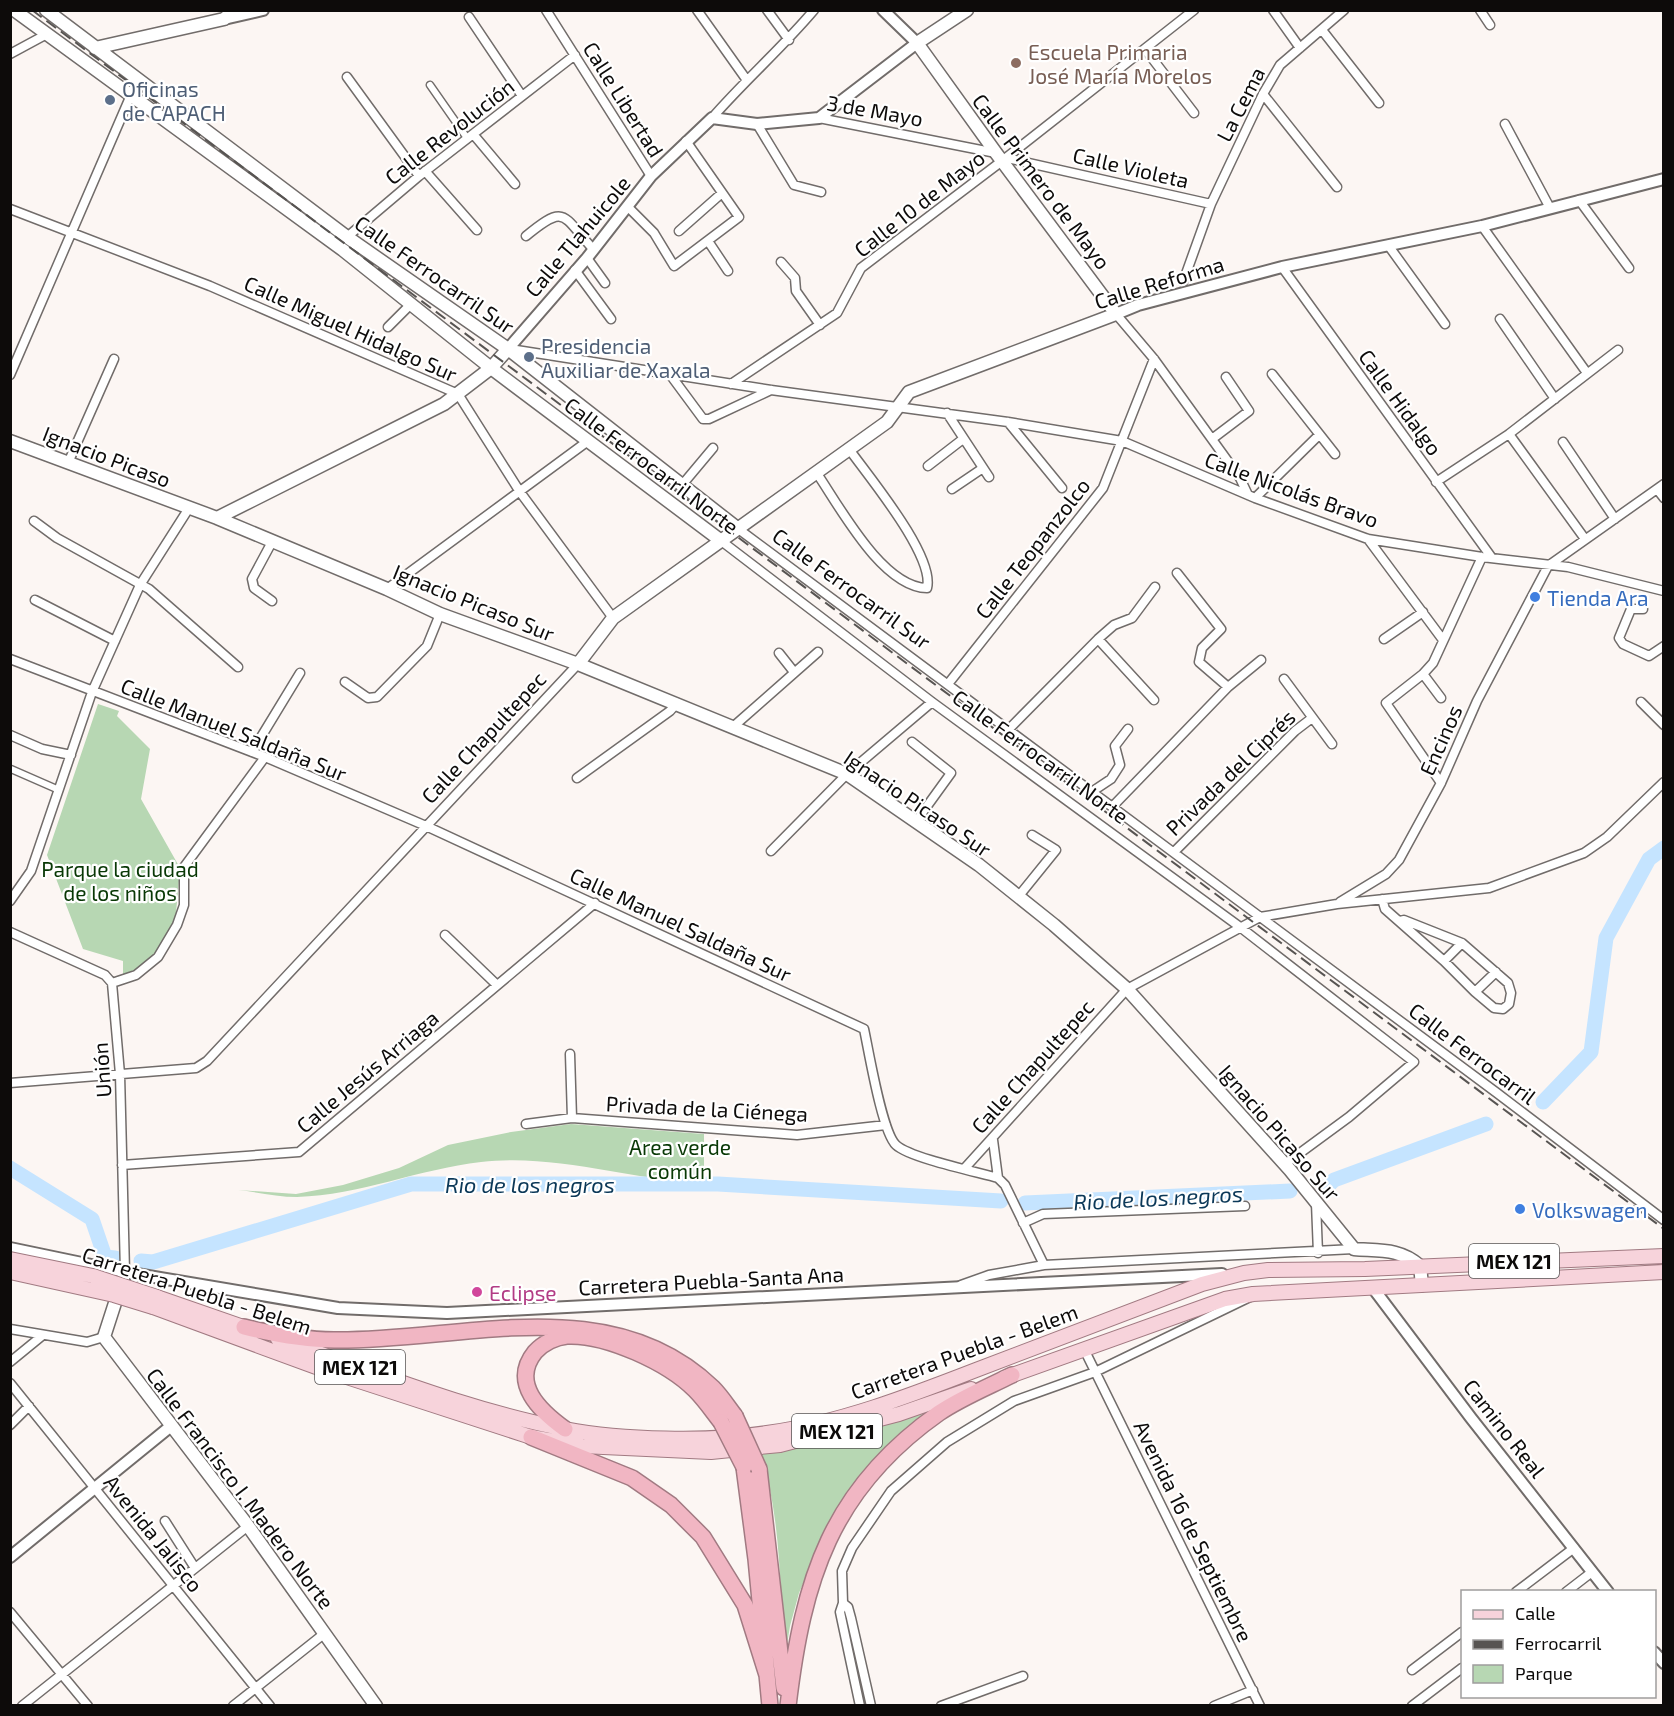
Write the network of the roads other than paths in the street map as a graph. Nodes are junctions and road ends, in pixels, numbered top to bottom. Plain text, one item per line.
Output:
1 (14, 10) edge
2 (235, 10) edge
3 (263, 10) edge
4 (546, 10) edge
5 (697, 10) edge
6 (766, 10) edge
7 (814, 10) edge
8 (883, 10) edge
9 (967, 10) edge
10 (1194, 10) edge
11 (1272, 10) edge
12 (1344, 10) edge
13 (1480, 10) edge
14 (52, 12) edge
15 (469, 17) dead end
16 (224, 19) junction
17 (1490, 25) dead end
18 (1322, 30) junction
19 (47, 34) junction
20 (789, 40) junction
21 (917, 43) junction
22 (96, 48) junction
23 (1300, 48) junction
24 (1145, 49) junction
25 (10, 54) edge
26 (576, 55) junction
27 (347, 77) dead end
28 (746, 79) junction
29 (137, 81) junction
30 (430, 85) dead end
31 (131, 94) junction
32 (1263, 94) junction
33 (522, 96) junction
34 (1379, 103) dead end
35 (1194, 112) dead end
36 (712, 118) junction
37 (819, 118) junction
38 (756, 124) junction
39 (1505, 124) dead end
40 (470, 136) junction
41 (686, 141) junction
42 (1002, 157) junction
43 (422, 174) junction
44 (651, 176) junction
45 (1664, 179) edge
46 (515, 184) dead end
47 (1337, 187) dead end
48 (821, 192) dead end
49 (722, 193) junction
50 (1578, 200) junction
51 (1211, 204) junction
52 (628, 207) junction
53 (1550, 208) junction
54 (10, 209) edge
55 (1482, 226) junction
56 (477, 230) dead end
57 (679, 231) dead end
58 (72, 232) junction
59 (526, 236) dead end
60 (346, 237) junction
61 (708, 241) junction
62 (1388, 245) junction
63 (590, 253) junction
64 (781, 262) dead end
65 (1282, 267) junction
66 (1629, 268) dead end
67 (575, 270) junction
68 (728, 271) dead end
69 (1183, 282) dead end
70 (605, 283) dead end
71 (411, 304) junction
72 (1116, 314) junction
73 (610, 318) dead end
74 (1500, 319) dead end
75 (1445, 324) dead end
76 (820, 325) junction
77 (388, 327) dead end
78 (508, 349) junction
79 (1618, 350) dead end
80 (114, 358) dead end
81 (1154, 359) junction
82 (491, 368) junction
83 (1587, 372) junction
84 (669, 373) junction
85 (1272, 374) dead end
86 (10, 375) edge
87 (1226, 377) dead end
88 (731, 384) junction
89 (771, 390) junction
90 (458, 394) junction
91 (1556, 399) junction
92 (898, 407) junction
93 (947, 413) junction
94 (1008, 422) junction
95 (1509, 434) junction
96 (1319, 435) junction
97 (963, 439) junction
98 (1212, 439) junction
99 (10, 441) edge
100 (588, 441) junction
101 (1122, 441) junction
102 (1563, 442) dead end
103 (713, 448) dead end
104 (849, 449) junction
105 (1335, 454) dead end
106 (68, 463) junction
107 (928, 466) dead end
108 (982, 468) junction
109 (816, 472) junction
110 (988, 477) dead end
111 (1436, 482) junction
112 (682, 485) junction
113 (1660, 487) edge
114 (1062, 488) dead end
115 (952, 489) dead end
116 (520, 492) junction
117 (1251, 497) junction
118 (1664, 498) edge
119 (189, 508) junction
120 (217, 518) junction
121 (1615, 519) junction
122 (34, 521) dead end
123 (737, 528) junction
124 (1368, 539) junction
125 (1585, 539) junction
126 (273, 540) junction
127 (720, 540) junction
128 (1487, 558) junction
129 (1548, 566) junction
130 (1177, 573) dead end
131 (140, 585) junction
132 (1155, 587) dead end
133 (387, 589) junction
134 (1664, 591) edge
135 (35, 600) dead end
136 (272, 601) dead end
137 (1643, 609) dead end
138 (1423, 612) junction
139 (440, 614) junction
140 (613, 618) junction
141 (1098, 639) junction
142 (1384, 639) dead end
143 (1443, 640) junction
144 (115, 641) junction
145 (1664, 646) edge
146 (818, 652) dead end
147 (779, 653) dead end
148 (10, 659) edge
149 (1262, 660) dead end
150 (578, 664) junction
151 (238, 667) dead end
152 (794, 672) junction
153 (300, 673) dead end
154 (1423, 674) junction
155 (1284, 679) dead end
156 (345, 682) dead end
157 (948, 684) junction
158 (1228, 687) junction
159 (92, 692) junction
160 (1441, 698) dead end
161 (1154, 700) dead end
162 (932, 702) junction
163 (1641, 702) dead end
164 (677, 703) junction
165 (1312, 718) junction
166 (1664, 725) edge
167 (734, 726) junction
168 (1009, 729) junction
169 (1128, 729) dead end
170 (10, 735) edge
171 (912, 742) dead end
172 (1332, 744) dead end
173 (252, 752) junction
174 (70, 755) junction
175 (265, 757) junction
176 (11, 769) edge
177 (847, 774) junction
178 (576, 778) dead end
179 (1664, 782) edge
180 (1442, 783) junction
181 (59, 790) junction
182 (1093, 791) junction
183 (1113, 806) junction
184 (917, 820) junction
185 (426, 826) junction
186 (1032, 835) dead end
187 (771, 851) dead end
188 (1174, 852) junction
189 (1018, 897) junction
190 (1382, 899) junction
191 (10, 901) edge
192 (595, 903) junction
193 (1337, 904) junction
194 (1260, 916) junction
195 (1400, 921) junction
196 (1240, 927) junction
197 (1421, 928) junction
198 (10, 932) edge
199 (445, 935) dead end
200 (1416, 937) junction
201 (1462, 942) junction
202 (1444, 961) junction
203 (1496, 972) junction
204 (112, 983) junction
205 (497, 985) junction
206 (1127, 989) junction
207 (1474, 992) junction
208 (570, 1054) dead end
209 (120, 1074) junction
210 (10, 1083) edge
211 (572, 1118) junction
212 (526, 1124) dead end
213 (886, 1125) junction
214 (993, 1140) junction
215 (1285, 1164) junction
216 (122, 1165) junction
217 (964, 1168) junction
218 (998, 1178) junction
219 (1316, 1202) junction
220 (1245, 1206) dead end
221 (1664, 1220) edge
222 (1023, 1224) junction
223 (10, 1248) edge
224 (1354, 1249) junction
225 (1318, 1253) junction
226 (1664, 1256) edge
227 (10, 1259) edge
228 (1044, 1265) junction
229 (1420, 1266) junction
230 (10, 1272) edge
231 (125, 1272) junction
232 (1664, 1272) edge
233 (1244, 1273) junction
234 (38, 1278) junction
235 (10, 1279) edge
236 (1422, 1285) junction
237 (952, 1288) junction
238 (1373, 1288) junction
239 (1253, 1294) junction
240 (155, 1302) junction
241 (244, 1327) junction
242 (10, 1329) edge
243 (43, 1335) junction
244 (104, 1337) junction
245 (1084, 1349) junction
246 (10, 1362) edge
247 (1095, 1372) junction
248 (1012, 1375) junction
249 (10, 1383) edge
250 (29, 1406) junction
251 (728, 1419) junction
252 (10, 1425) edge
253 (171, 1426) junction
254 (565, 1429) junction
255 (531, 1437) junction
256 (96, 1489) junction
257 (165, 1521) dead end
258 (248, 1526) junction
259 (1574, 1548) junction
260 (10, 1557) edge
261 (195, 1568) junction
262 (1593, 1572) junction
263 (173, 1585) junction
264 (1519, 1590) edge
265 (1569, 1590) edge
266 (1606, 1590) edge
267 (843, 1603) junction
268 (10, 1612) edge
269 (325, 1633) junction
270 (1461, 1633) edge
271 (1461, 1669) edge
272 (1412, 1670) dead end
273 (62, 1673) junction
274 (767, 1675) junction
275 (1023, 1676) dead end
276 (256, 1687) junction
277 (1253, 1690) junction
278 (22, 1706) edge
279 (88, 1706) edge
280 (233, 1706) edge
281 (270, 1706) edge
282 (376, 1706) edge
283 (770, 1706) edge
284 (787, 1706) edge
285 (860, 1706) edge
286 (871, 1706) edge
287 (941, 1706) edge
288 (1214, 1706) edge
289 (1260, 1706) edge
290 (1412, 1706) edge

1 - 19 main road, Calle Ferrocarril Norte
2 - 16 main road
3 - 16 street
4 - 26 street, Calle Libertad
5 - 28 street
6 - 20 street
7 - 20 street, Calle Tlahuicole
8 - 21 street, Calle Primero de Mayo
9 - 21 main road
10 - 24 street, Calle 10 de Mayo
11 - 23 street
12 - 18 street, La Cema
13 - 17 street
14 - 22 main road, Calle Ferrocarril Sur
15 - 33 street
16 - 22 main road
18 - 23 street, La Cema
18 - 34 street
19 - 25 street
19 - 31 main road, Calle Ferrocarril Norte
20 - 28 street, Calle Tlahuicole
21 - 37 street
21 - 42 main road, Calle Primero de Mayo
22 - 29 main road, Calle Ferrocarril Sur
23 - 32 street, La Cema
24 - 35 street
24 - 42 street, Calle 10 de Mayo
26 - 33 street, Calle Revolución
26 - 44 street, Calle Libertad
27 - 43 street
28 - 36 street, Calle Tlahuicole
29 - 31 street
29 - 60 main road, Calle Ferrocarril Sur
30 - 40 street
31 - 58 street
31 - 71 main road, Calle Ferrocarril Norte
32 - 47 street
32 - 51 street, La Cema
33 - 40 street, Calle Revolución
36 - 38 street, 3 de Mayo
36 - 41 street, Calle Tlahuicole
37 - 38 street, 3 de Mayo
37 - 42 street, 3 de Mayo
38 - 48 street
39 - 53 street
40 - 43 street, Calle Revolución
40 - 46 street
41 - 44 street, Calle Tlahuicole
41 - 49 street
42 - 51 street, Calle Violeta
42 - 72 main road, Calle Primero de Mayo
42 - 76 street, Calle 10 de Mayo
43 - 56 street
43 - 60 street, Calle Revolución
44 - 52 street, Calle Tlahuicole
45 - 50 street, Calle Reforma
49 - 57 street
49 - 61 street
50 - 53 street, Calle Reforma
50 - 66 street
51 - 69 street, La Cema
52 - 61 street
52 - 63 street, Calle Tlahuicole
53 - 55 street, Calle Reforma
54 - 58 street, Calle Miguel Hidalgo Sur
55 - 62 street, Calle Reforma
55 - 83 street
58 - 86 street
58 - 90 street, Calle Miguel Hidalgo Sur
59 - 63 street
60 - 78 main road, Calle Ferrocarril Sur
61 - 68 street
62 - 65 street, Calle Reforma
62 - 75 street
63 - 67 street, Calle Tlahuicole
63 - 70 street
64 - 76 street
65 - 72 street, Calle Reforma
65 - 111 street, Calle Hidalgo
67 - 73 street
67 - 78 street, Calle Tlahuicole
71 - 77 street
71 - 82 main road, Calle Ferrocarril Norte
72 - 81 street, Calle Primero de Mayo
72 - 92 main road, Calle Reforma
74 - 91 street
76 - 88 street, Calle 10 de Mayo
78 - 82 main road, Calle Tlahuicole
78 - 84 street, Calle Nicolás Bravo
78 - 112 main road, Calle Ferrocarril Sur
79 - 83 street
80 - 106 street
81 - 98 street, Calle Primero de Mayo
81 - 101 street, Calle Teopanzolco
82 - 90 main road, Calle Tlahuicole
82 - 100 main road, Calle Ferrocarril Norte
83 - 91 street
84 - 88 street, Calle Nicolás Bravo
84 - 89 street
85 - 96 street
87 - 98 street
88 - 89 street, Calle Nicolás Bravo
89 - 92 street, Calle Nicolás Bravo
90 - 116 street, Calle Miguel Hidalgo Sur
90 - 120 main road, Calle Tlahuicole
91 - 95 street
92 - 93 street, Calle Nicolás Bravo
92 - 104 main road, Calle Reforma
93 - 94 street, Calle Nicolás Bravo
93 - 97 street
94 - 101 street, Calle Nicolás Bravo
94 - 114 street
95 - 111 street
95 - 125 street
96 - 105 street
96 - 117 street
97 - 107 street
97 - 108 street
98 - 117 street, Calle Primero de Mayo
99 - 106 main road, Ignacio Picaso
100 - 116 street
100 - 127 main road, Calle Ferrocarril Norte
101 - 117 street, Calle Nicolás Bravo
101 - 157 street, Calle Teopanzolco
102 - 121 street
103 - 112 street
104 - 109 main road, Calle Reforma
104 - 109 street
106 - 119 main road, Ignacio Picaso
108 - 110 street
108 - 115 street
109 - 123 main road, Calle Reforma
111 - 128 street, Calle Hidalgo
112 - 123 main road, Calle Ferrocarril Sur
113 - 118 street
113 - 121 street
116 - 133 street
116 - 140 street, Calle Miguel Hidalgo Sur
117 - 124 street, Calle Nicolás Bravo
119 - 120 main road, Ignacio Picaso Sur
119 - 131 street
120 - 126 main road, Ignacio Picaso Sur
121 - 125 street
122 - 131 street
123 - 127 main road, Calle Reforma
123 - 157 street, Calle Ferrocarril Sur
124 - 128 street, Calle Nicolás Bravo
124 - 138 street
125 - 129 street
126 - 133 main road, Ignacio Picaso Sur
126 - 136 street
127 - 140 main road, Calle Reforma
127 - 162 street, Calle Ferrocarril Norte
128 - 129 street, Calle Nicolás Bravo
128 - 143 street
129 - 134 street, Calle Nicolás Bravo
129 - 180 street, Encinos
130 - 158 street
131 - 144 street
131 - 151 street
132 - 141 street
133 - 139 main road, Ignacio Picaso Sur
135 - 144 street
137 - 145 street
138 - 142 street
138 - 143 street
139 - 150 main road, Ignacio Picaso Sur
139 - 156 street
140 - 150 main road, Calle Chapultepec
141 - 161 street
141 - 168 street
143 - 154 street
144 - 159 street
146 - 152 street
147 - 152 street
148 - 159 street, Calle Manuel Saldaña Sur
149 - 158 street
150 - 164 main road, Ignacio Picaso Sur
150 - 185 street, Calle Chapultepec
152 - 167 street
153 - 173 street
154 - 160 street
154 - 180 street
155 - 165 street
157 - 168 street, Calle Ferrocarril Sur
158 - 183 street
159 - 173 street, Calle Manuel Saldaña Sur
159 - 174 street
162 - 177 street
162 - 196 street, Calle Ferrocarril Norte
163 - 166 street
164 - 167 main road, Ignacio Picaso Sur
164 - 178 street
165 - 172 street
165 - 188 street, Privada del Ciprés
167 - 177 main road, Ignacio Picaso Sur
168 - 182 street, Calle Ferrocarril Sur
169 - 182 street
170 - 174 street
171 - 184 street
173 - 175 street, Calle Manuel Saldaña Sur
174 - 181 street
175 - 185 street, Calle Manuel Saldaña Sur
175 - 204 street
176 - 181 street
177 - 184 main road, Ignacio Picaso Sur
177 - 187 street
179 - 190 street, Calle Chapultepec
180 - 193 street, Encinos
181 - 191 street
182 - 183 street, Calle Ferrocarril Sur
183 - 188 street, Calle Ferrocarril Sur
184 - 189 main road, Ignacio Picaso Sur
185 - 192 street, Calle Manuel Saldaña Sur
185 - 209 street, Calle Chapultepec
186 - 189 street
188 - 194 street, Calle Ferrocarril Sur
189 - 206 main road, Ignacio Picaso Sur
190 - 193 street, Calle Chapultepec
190 - 195 street
192 - 205 street, Calle Jesús Arriaga
192 - 213 street, Calle Manuel Saldaña Sur
193 - 194 street, Calle Chapultepec
194 - 196 street, Calle Chapultepec
194 - 221 street, Calle Ferrocarril
195 - 197 street
195 - 200 street
196 - 206 street, Calle Chapultepec
196 - 215 street, Calle Ferrocarril
197 - 200 street
197 - 201 street
198 - 204 street
199 - 205 street
200 - 202 street
201 - 202 street
201 - 203 street
202 - 207 street
203 - 207 street
203 - 207 street
204 - 209 street, Unión
205 - 216 street, Calle Jesús Arriaga
206 - 214 street, Calle Chapultepec
206 - 215 main road, Ignacio Picaso Sur
208 - 211 street
209 - 210 street, Calle Chapultepec
209 - 216 street, Unión
211 - 212 street, Privada de la Ciénega
211 - 213 street, Privada de la Ciénega
213 - 217 street, Calle Manuel Saldaña Sur
214 - 217 street, Calle Chapultepec
214 - 218 street
215 - 219 main road, Ignacio Picaso Sur
216 - 231 street, Unión
217 - 218 street, Calle Manuel Saldaña Sur
218 - 222 street
219 - 224 main road, Ignacio Picaso Sur
219 - 225 street
220 - 222 street
222 - 228 street
223 - 231 street, Carretera Puebla-Santa Ana
224 - 225 street
224 - 229 main road
225 - 228 street
226 - 229 main road, Carretera Puebla - Belem / MEX 121
227 - 240 main road, Carretera Puebla - Belem / MEX 121, bridge
228 - 237 street
229 - 233 main road, Carretera Puebla - Belem / MEX 121
229 - 236 main road
230 - 234 main road, Carretera Puebla - Belem / MEX 121, bridge
231 - 237 street, Carretera Puebla-Santa Ana
231 - 244 main road
232 - 236 main road, Carretera Puebla - Belem / MEX 121
233 - 237 street, Carretera Puebla-Santa Ana
233 - 254 main road, Carretera Puebla - Belem / MEX 121
234 - 235 street
234 - 240 main road, Carretera Puebla - Belem / MEX 121, bridge
236 - 238 main road, Carretera Puebla - Belem / MEX 121
238 - 239 main road, Carretera Puebla - Belem / MEX 121
238 - 259 street, Camino Real
239 - 245 main road, Carretera Puebla - Belem / MEX 121
239 - 247 street
240 - 241 main road, Carretera Puebla - Belem / MEX 121
240 - 255 main road, Carretera Puebla - Belem / MEX 121
241 - 251 highway
241 - 254 main road, Carretera Puebla - Belem / MEX 121
242 - 243 street
243 - 244 street
243 - 246 street
244 - 253 main road, Calle Francisco I. Madero Norte
245 - 247 street, Avenida 16 de Septiembre
245 - 248 main road, Carretera Puebla - Belem / MEX 121
247 - 267 street
247 - 277 street, Avenida 16 de Septiembre
248 - 255 main road, Carretera Puebla - Belem / MEX 121
248 - 284 highway
249 - 250 street, Avenida Jalisco
250 - 252 street
250 - 256 street, Avenida Jalisco
251 - 254 highway
251 - 274 highway, bridge
251 - 284 highway, bridge
253 - 256 street
253 - 258 main road, Calle Francisco I. Madero Norte
255 - 274 highway
256 - 260 street
256 - 263 street, Avenida Jalisco
257 - 261 street
258 - 261 street
258 - 269 main road, Calle Francisco I. Madero Norte
259 - 262 street, Camino Real
259 - 264 street
261 - 263 street
262 - 265 street
262 - 266 street, Camino Real
263 - 273 street
263 - 276 street, Avenida Jalisco
267 - 285 street
267 - 286 street
268 - 273 street
269 - 276 street
269 - 282 main road, Calle Francisco I. Madero Norte
270 - 272 street
271 - 290 street
273 - 278 street
273 - 279 street
274 - 283 highway
275 - 287 street
276 - 280 street
276 - 281 street, Avenida Jalisco
277 - 288 street
277 - 289 street, Avenida 16 de Septiembre

